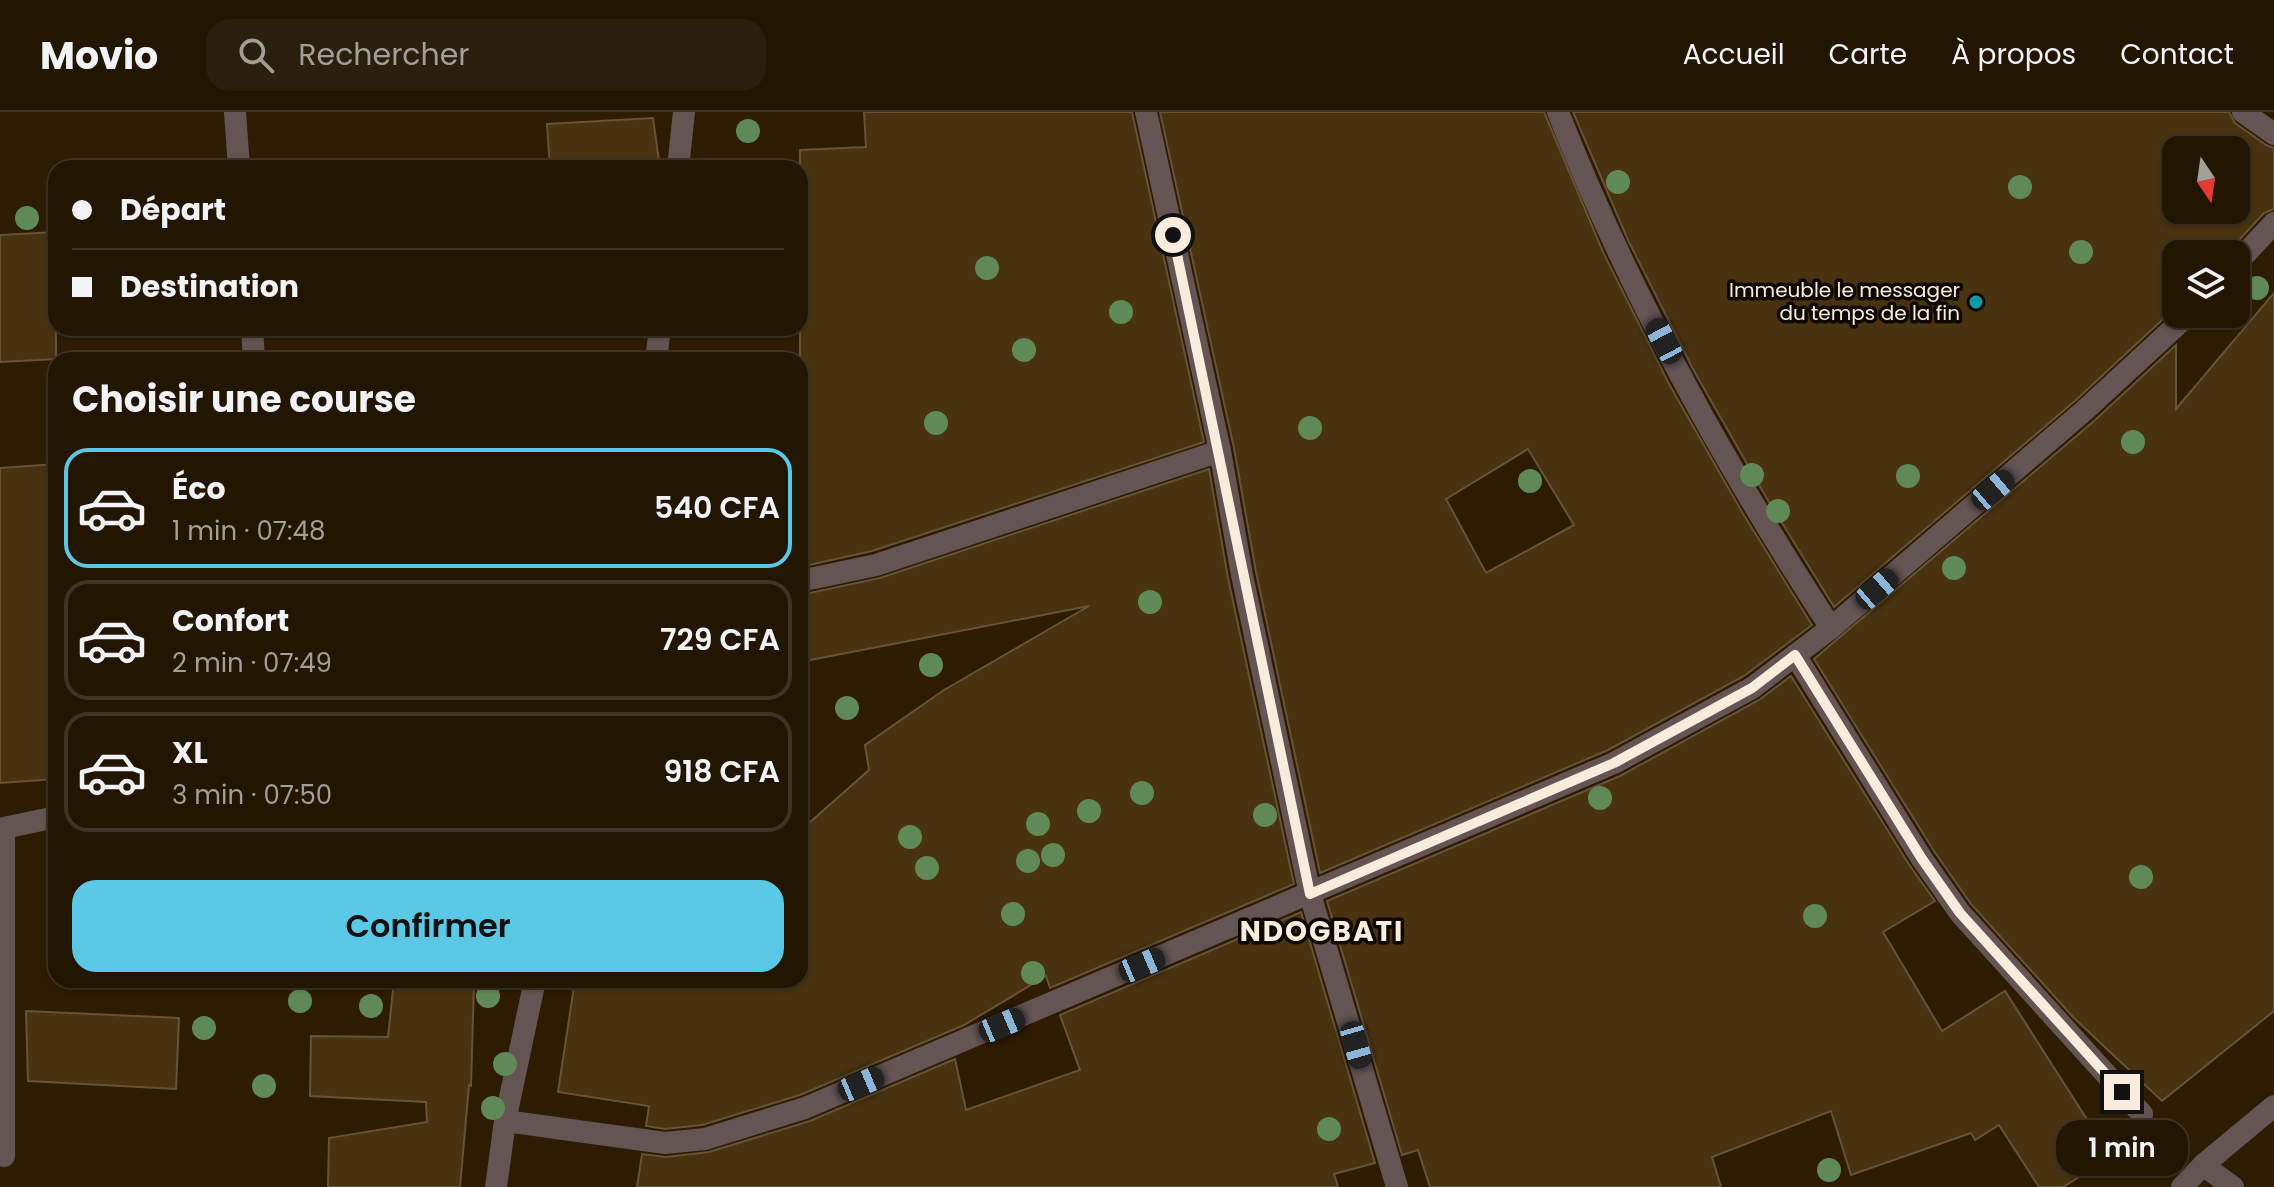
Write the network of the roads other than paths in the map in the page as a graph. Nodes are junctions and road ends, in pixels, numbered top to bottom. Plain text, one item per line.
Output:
1 (235, 112) edge
2 (684, 112) edge
3 (1146, 112) edge
4 (1558, 112) edge
5 (2243, 112) edge
6 (2274, 134) edge
7 (238, 160) edge
8 (679, 160) edge
9 (2274, 223) edge
10 (2250, 249) edge
11 (2174, 328) edge
12 (1220, 451) junction
13 (808, 579) edge
14 (1831, 628) junction
15 (1795, 655) junction
16 (48, 819) edge
17 (1310, 894) junction
18 (533, 988) edge
19 (2274, 1106) edge
20 (2142, 1114) dead end
21 (505, 1121) junction
22 (4, 1156) dead end
23 (2203, 1165) junction
24 (496, 1187) edge
25 (1397, 1187) edge
26 (2182, 1187) edge
27 (2233, 1187) edge

1 - 7 street
2 - 8 street
3 - 12 street
4 - 14 street
5 - 6 street
9 - 10 street
11 - 14 street
12 - 13 street
12 - 17 street
14 - 15 street
15 - 17 street
15 - 20 street
16 - 22 street
17 - 21 street
17 - 25 street
18 - 21 street
19 - 23 street
21 - 24 street
23 - 26 street
23 - 27 street

